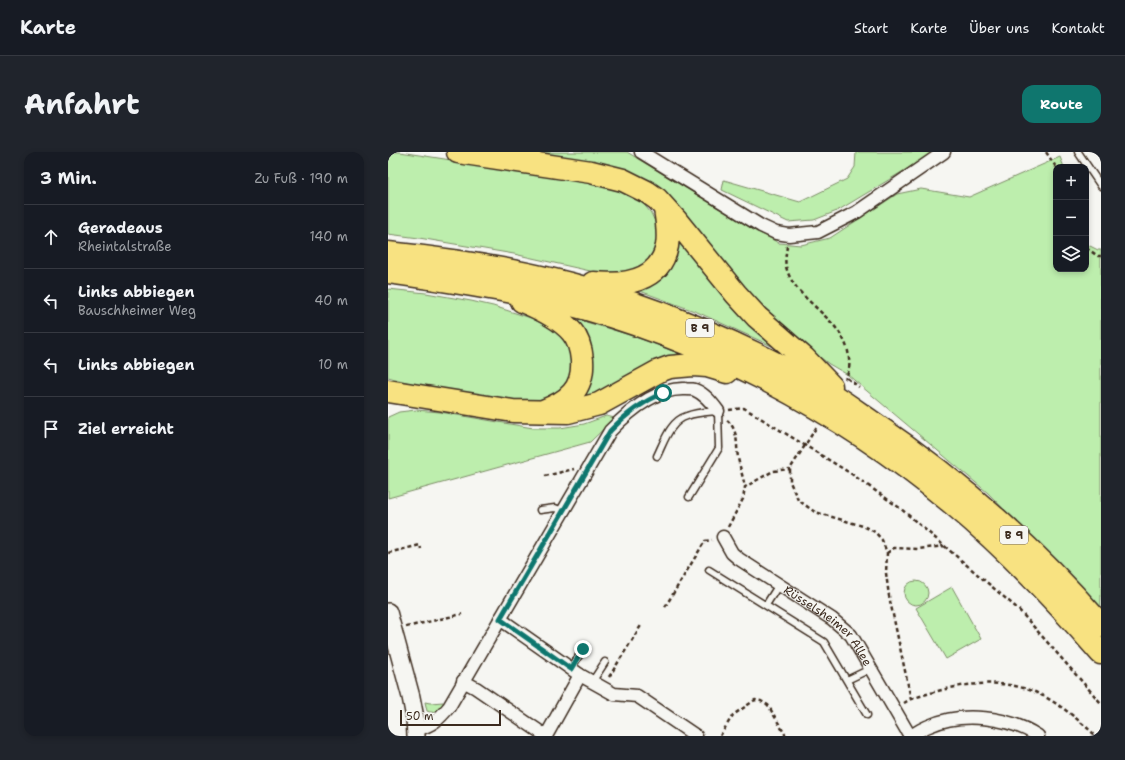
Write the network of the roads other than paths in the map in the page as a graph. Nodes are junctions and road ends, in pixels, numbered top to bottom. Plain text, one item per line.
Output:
1 (458, 152) edge
2 (641, 152) edge
3 (944, 152) edge
4 (1078, 152) edge
5 (1101, 186) edge
6 (665, 209) junction
7 (388, 253) edge
8 (388, 272) edge
9 (535, 276) junction
10 (482, 286) junction
11 (795, 395) junction
12 (395, 396) edge
13 (854, 410) junction
14 (718, 411) junction
15 (540, 412) junction
16 (657, 456) dead end
17 (689, 497) dead end
18 (540, 510) dead end
19 (563, 511) junction
20 (723, 537) road end
21 (709, 570) dead end
22 (778, 586) junction
23 (766, 605) junction
24 (388, 612) edge
25 (500, 619) junction
26 (1101, 625) edge
27 (583, 649) dead end
28 (1101, 654) edge
29 (605, 662) dead end
30 (870, 669) junction
31 (575, 672) junction
32 (847, 680) junction
33 (463, 681) junction
34 (597, 685) junction
35 (867, 715) dead end
36 (416, 733) edge
37 (546, 736) edge
38 (696, 736) edge
39 (910, 736) edge
40 (1038, 736) edge

1 - 6 highway
2 - 3 street
4 - 5 lane
6 - 9 highway
6 - 13 highway
7 - 9 highway, B 9
8 - 10 highway, B 9
9 - 13 highway, B 9
10 - 11 highway, B 9
10 - 15 highway
11 - 15 highway
11 - 28 highway, B 9
12 - 15 highway
13 - 26 highway, B 9
14 - 16 lane
14 - 17 lane
14 - 19 street
18 - 19 lane
19 - 25 street
20 - 22 street, Rüsselsheimer Allee
21 - 23 lane
22 - 23 lane
22 - 30 street, Rüsselsheimer Allee
23 - 32 lane
24 - 36 street
25 - 31 street
25 - 33 street
27 - 31 lane
29 - 34 lane
30 - 32 lane
30 - 39 street, Rüsselsheimer Allee
31 - 34 street
31 - 37 street
32 - 35 lane
33 - 36 street
33 - 37 street
34 - 38 street
39 - 40 street, Rüsselsheimer Allee

